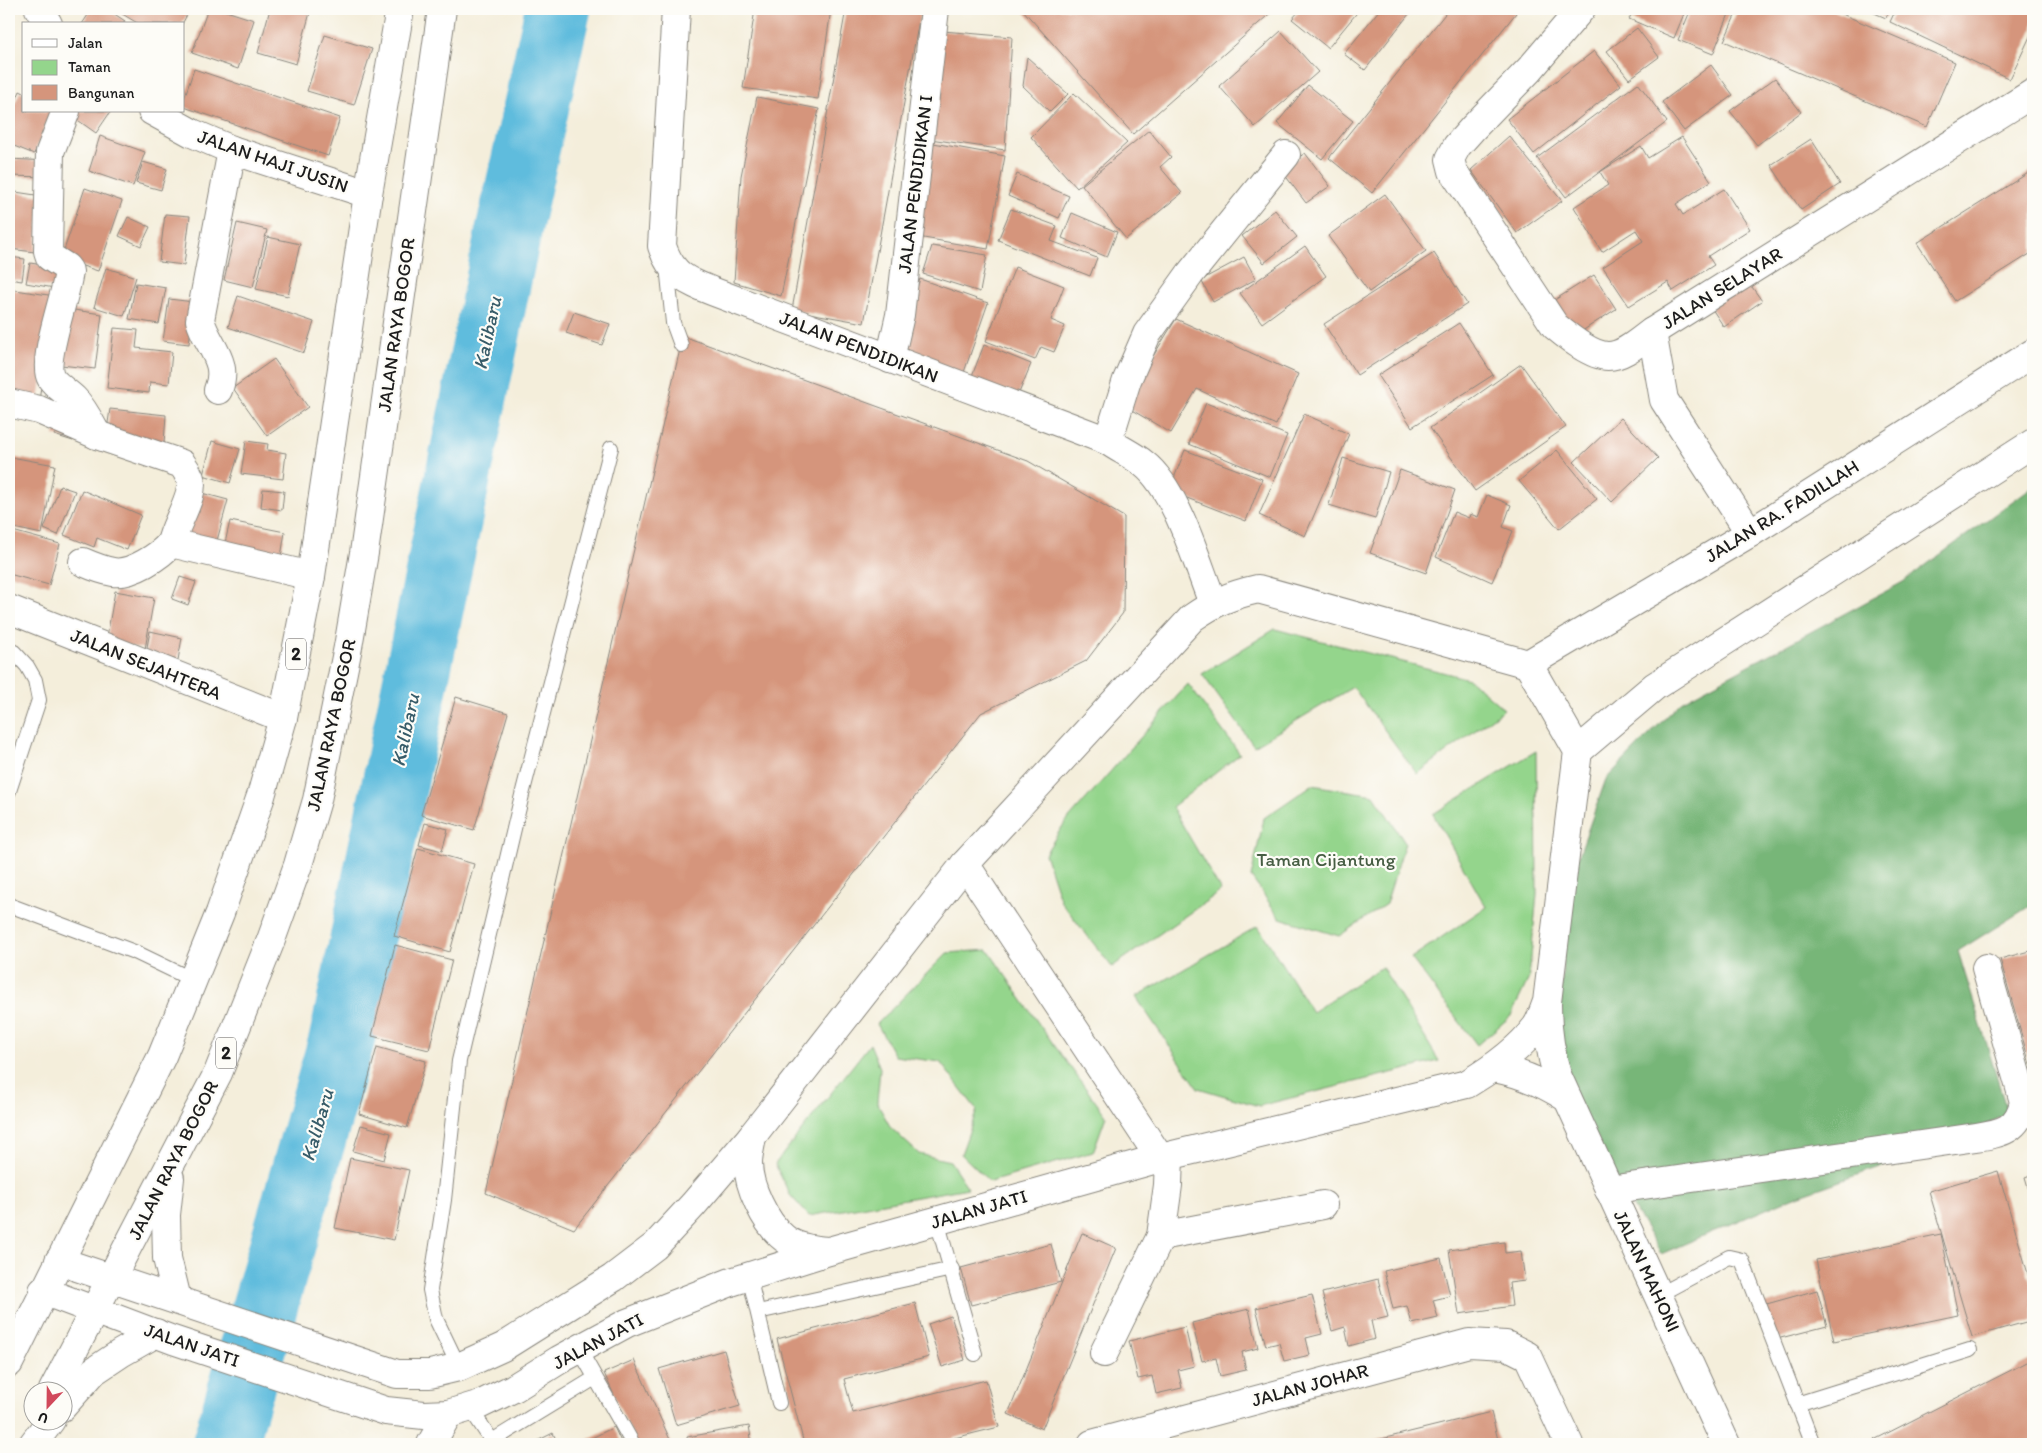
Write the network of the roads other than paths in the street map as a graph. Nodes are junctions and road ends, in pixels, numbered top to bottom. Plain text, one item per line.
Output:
1 (39, 9) edge
2 (400, 9) edge
3 (442, 9) edge
4 (676, 9) edge
5 (935, 9) edge
6 (1581, 9) edge
7 (47, 22) edge
8 (2033, 93) edge
9 (66, 112) edge
10 (154, 112) edge
11 (232, 150) junction
12 (1286, 155) dead end
13 (368, 194) junction
14 (667, 261) junction
15 (1652, 332) junction
16 (681, 345) dead end
17 (2033, 353) edge
18 (890, 359) junction
19 (218, 390) dead end
20 (9, 403) edge
21 (97, 434) junction
22 (1108, 442) junction
23 (2033, 443) edge
24 (611, 448) dead end
25 (1750, 533) junction
26 (171, 543) junction
27 (83, 562) dead end
28 (311, 576) junction
29 (1213, 603) junction
30 (9, 609) edge
31 (9, 650) edge
32 (1528, 664) junction
33 (282, 718) junction
34 (1578, 751) junction
35 (9, 791) edge
36 (965, 864) junction
37 (9, 905) edge
38 (1986, 968) dead end
39 (192, 980) junction
40 (1547, 1002) junction
41 (1494, 1068) junction
42 (1567, 1098) junction
43 (752, 1136) junction
44 (1164, 1157) junction
45 (172, 1162) junction
46 (1610, 1190) junction
47 (1322, 1205) dead end
48 (938, 1221) junction
49 (1162, 1236) junction
50 (829, 1251) junction
51 (59, 1261) junction
52 (952, 1270) junction
53 (749, 1276) junction
54 (112, 1278) junction
55 (43, 1291) junction
56 (1658, 1295) junction
57 (189, 1303) junction
58 (94, 1311) junction
59 (758, 1312) junction
60 (165, 1337) junction
61 (579, 1349) junction
62 (1970, 1350) dead end
63 (1104, 1353) dead end
64 (975, 1354) dead end
65 (9, 1364) edge
66 (459, 1367) junction
67 (595, 1378) junction
68 (58, 1380) edge
69 (72, 1396) edge
70 (779, 1403) dead end
71 (1797, 1404) junction
72 (459, 1411) junction
73 (32, 1430) edge
74 (44, 1430) edge
75 (24, 1444) edge
76 (32, 1444) edge
77 (431, 1444) edge
78 (632, 1444) edge
79 (1092, 1444) edge
80 (1570, 1444) edge
81 (1726, 1444) edge
82 (1813, 1444) edge

1 - 7 main road
2 - 13 main road, 2
3 - 45 main road, JALAN RAYA BOGOR / 2
4 - 14 main road
5 - 18 main road, JALAN PENDIDIKAN I
6 - 15 main road, JALAN SELAYAR
8 - 15 main road, JALAN SELAYAR
9 - 21 main road
10 - 11 main road, JALAN HAJI JUSIN
11 - 13 main road, JALAN HAJI JUSIN
11 - 19 main road
12 - 22 main road
13 - 28 main road, 2
14 - 16 lane
14 - 18 main road, JALAN PENDIDIKAN
15 - 25 main road
17 - 25 main road, JALAN RA. FADILLAH
18 - 22 main road, JALAN PENDIDIKAN
20 - 21 main road
21 - 26 main road
22 - 29 main road, JALAN PENDIDIKAN
23 - 34 main road
24 - 66 lane
25 - 32 main road, JALAN RA. FADILLAH
26 - 27 main road
26 - 28 main road
28 - 33 main road, 2
29 - 32 main road, JALAN JATI
29 - 36 main road, JALAN JATI
30 - 33 main road, JALAN SEJAHTERA
31 - 35 lane
32 - 34 main road
33 - 39 main road, 2
34 - 40 main road
36 - 43 main road, JALAN JATI
36 - 44 main road
37 - 39 lane
38 - 46 main road
39 - 51 main road, 2
40 - 41 main road, JALAN JATI
40 - 42 main road, JALAN MAHONI
41 - 42 main road
41 - 44 main road, JALAN JATI
42 - 46 main road, JALAN MAHONI
43 - 50 main road
43 - 66 main road, JALAN JATI
44 - 48 main road, JALAN JATI
44 - 49 main road
45 - 54 main road, JALAN RAYA BOGOR / 2
45 - 57 main road
46 - 56 main road, JALAN MAHONI
47 - 49 main road
48 - 50 main road, JALAN JATI
48 - 52 lane
49 - 63 main road
50 - 53 main road, JALAN JATI
51 - 54 main road, JALAN JATI
51 - 55 main road, 2
52 - 59 lane
52 - 64 lane
53 - 59 lane
53 - 61 main road, JALAN JATI
54 - 57 main road, JALAN JATI
54 - 58 main road, JALAN RAYA BOGOR / 2
55 - 58 main road, JALAN JATI
55 - 65 main road, 2
56 - 71 lane
56 - 81 main road, JALAN MAHONI
57 - 66 main road, JALAN JATI
58 - 60 main road, JALAN JATI
58 - 68 main road, JALAN RAYA BOGOR / 2
59 - 70 lane
60 - 69 main road
60 - 72 main road, JALAN JATI
61 - 67 lane
61 - 72 main road, JALAN JATI
62 - 71 lane
67 - 72 lane
67 - 78 lane
71 - 82 lane
72 - 77 main road
73 - 75 main road
74 - 76 main road
79 - 80 main road, JALAN JOHAR

